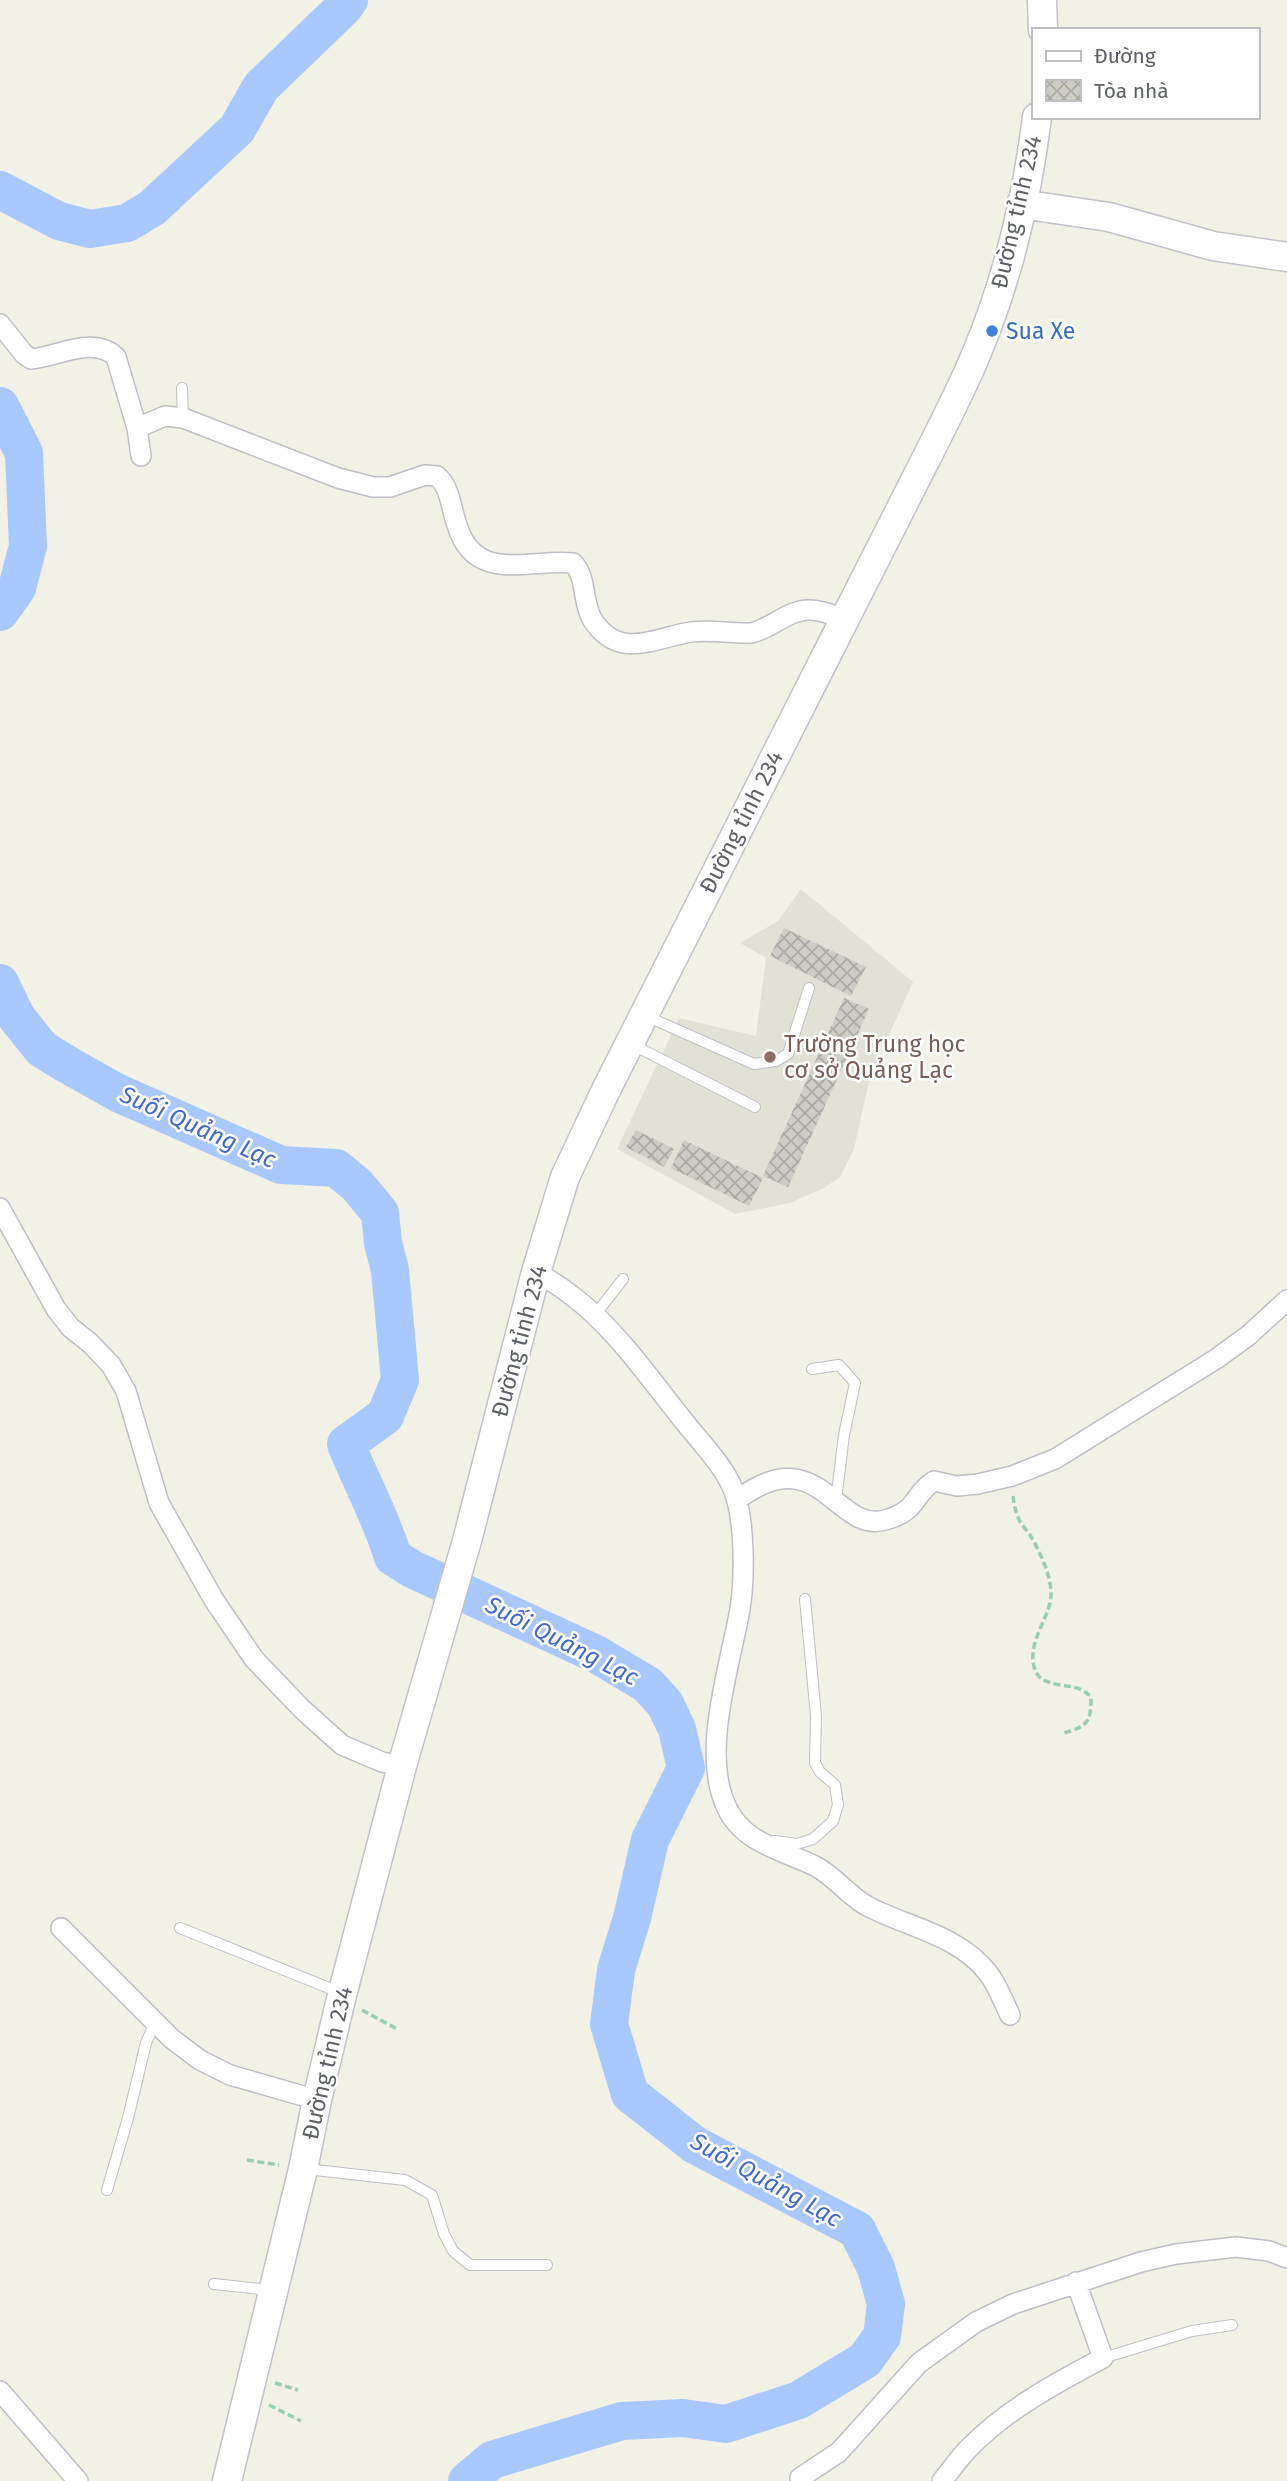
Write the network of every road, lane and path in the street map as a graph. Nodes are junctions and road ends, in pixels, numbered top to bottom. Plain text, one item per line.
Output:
1 (1042, 0) edge
2 (1043, 28) edge
3 (1037, 119) edge
4 (1021, 204) junction
5 (1287, 257) edge
6 (0, 324) edge
7 (182, 388) dead end
8 (183, 418) junction
9 (137, 428) junction
10 (141, 456) dead end
11 (844, 619) junction
12 (809, 988) dead end
13 (645, 1016) junction
14 (631, 1044) junction
15 (755, 1107) dead end
16 (0, 1208) edge
17 (536, 1272) junction
18 (623, 1279) dead end
19 (1287, 1300) edge
20 (595, 1315) junction
21 (811, 1369) dead end
22 (1012, 1476) junction
23 (737, 1500) junction
24 (836, 1500) junction
25 (805, 1599) dead end
26 (1064, 1733) dead end
27 (402, 1766) junction
28 (756, 1839) junction
29 (61, 1928) dead end
30 (180, 1928) dead end
31 (342, 1996) junction
32 (1010, 2015) dead end
33 (155, 2022) junction
34 (397, 2029) dead end
35 (317, 2100) junction
36 (247, 2160) dead end
37 (303, 2169) junction
38 (107, 2190) dead end
39 (1287, 2258) edge
40 (547, 2265) dead end
41 (1076, 2282) junction
42 (214, 2284) dead end
43 (273, 2290) junction
44 (1232, 2325) dead end
45 (1103, 2358) junction
46 (0, 2392) edge
47 (248, 2397) junction
48 (301, 2421) dead end
49 (800, 2478) dead end
50 (78, 2481) edge
51 (227, 2481) edge
52 (942, 2481) edge

1 - 2 main road
3 - 4 main road, Đường tỉnh 234
4 - 5 main road
4 - 11 main road, Đường tỉnh 234
6 - 9 street
7 - 8 lane
8 - 9 street
8 - 11 street
9 - 10 street
11 - 13 main road, Đường tỉnh 234
12 - 13 lane
13 - 14 main road, Đường tỉnh 234
14 - 15 lane
14 - 17 main road, Đường tỉnh 234
16 - 27 street
17 - 20 street
17 - 27 main road, Đường tỉnh 234
18 - 20 lane
19 - 22 street
20 - 23 street
21 - 24 lane
22 - 24 street
22 - 26 path
23 - 24 street
23 - 28 street
25 - 28 lane
27 - 31 main road, Đường tỉnh 234
28 - 32 street
29 - 33 street
30 - 31 lane
31 - 34 path
31 - 35 main road, Đường tỉnh 234
33 - 35 street
33 - 38 lane
35 - 37 main road, Đường tỉnh 234
36 - 37 path
37 - 40 lane
37 - 43 main road, Đường tỉnh 234
39 - 41 street
41 - 45 street
41 - 49 street
42 - 43 lane
43 - 47 main road, Đường tỉnh 234
44 - 45 lane
45 - 52 street
46 - 50 street
47 - 48 path
47 - 51 main road, Đường tỉnh 234

